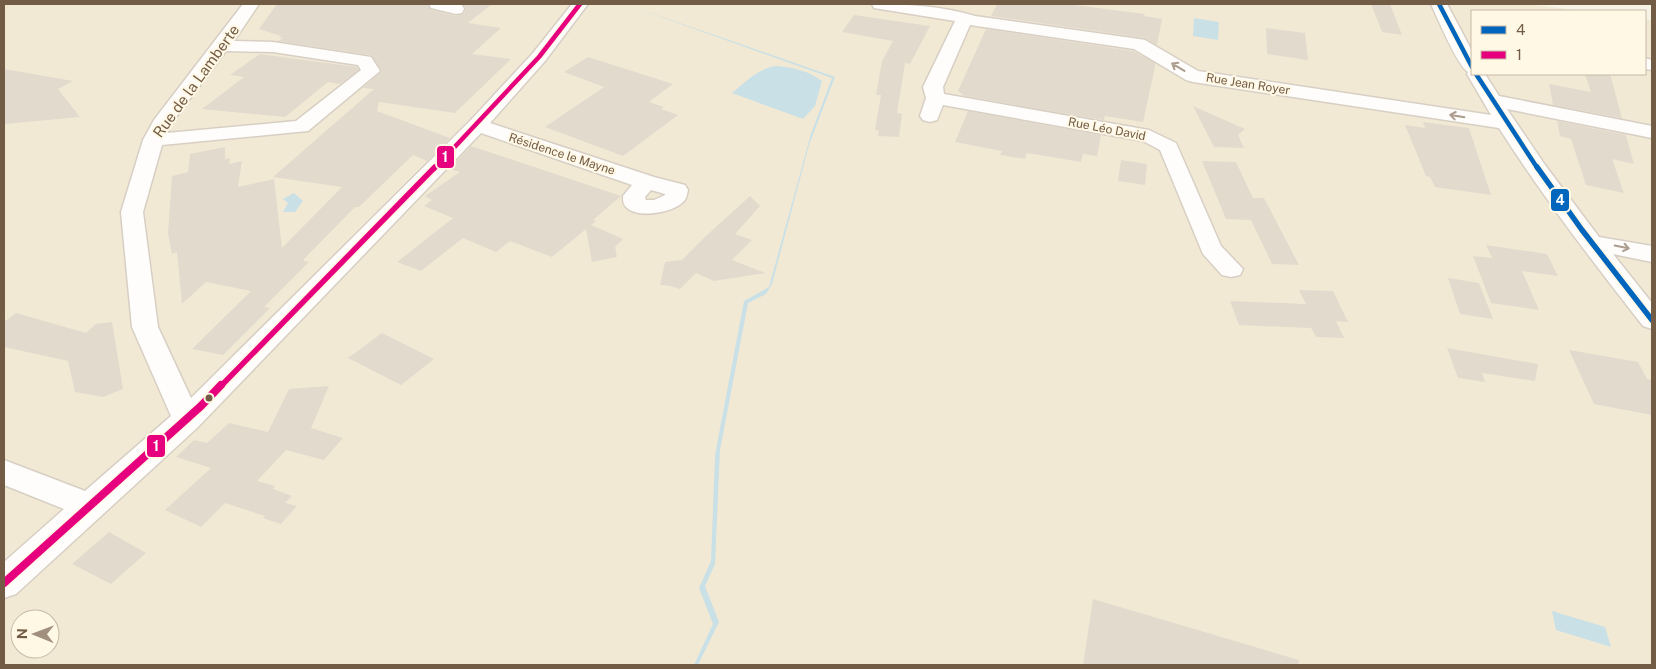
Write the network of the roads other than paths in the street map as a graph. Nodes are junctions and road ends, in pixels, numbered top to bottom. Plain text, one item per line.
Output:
1 (251, 4) edge
2 (438, 4) edge
3 (580, 4) edge
4 (880, 4) edge
5 (1439, 4) edge
6 (456, 9) dead end
7 (964, 18) junction
8 (1453, 33) junction
9 (1471, 36) edge
10 (221, 46) junction
11 (1471, 66) edge
12 (1477, 75) edge
13 (1491, 100) junction
14 (1505, 123) junction
15 (477, 125) junction
16 (1652, 132) edge
17 (153, 140) junction
18 (646, 182) dead end
19 (1591, 243) junction
20 (1652, 254) edge
21 (1231, 269) dead end
22 (1652, 320) edge
23 (187, 420) junction
24 (4, 472) edge
25 (90, 506) junction
26 (4, 583) edge

1 - 10 street, Rue de la Lamberte
2 - 6 street
3 - 15 street
4 - 7 street, Rue Jean Royer
5 - 8 street
14 -> 7 street, Rue Jean Royer
7 - 21 street, Rue Léo David
8 - 9 street
8 - 11 street
10 - 17 street, Rue de la Lamberte
10 - 17 street
12 - 13 street
13 - 14 street
13 - 16 street
14 - 19 street
15 - 18 street, Résidence le Mayne
15 - 23 street
17 - 23 street, Rue de la Lamberte
19 -> 20 street
19 - 22 street
23 - 25 street
24 - 25 street
25 - 26 street

